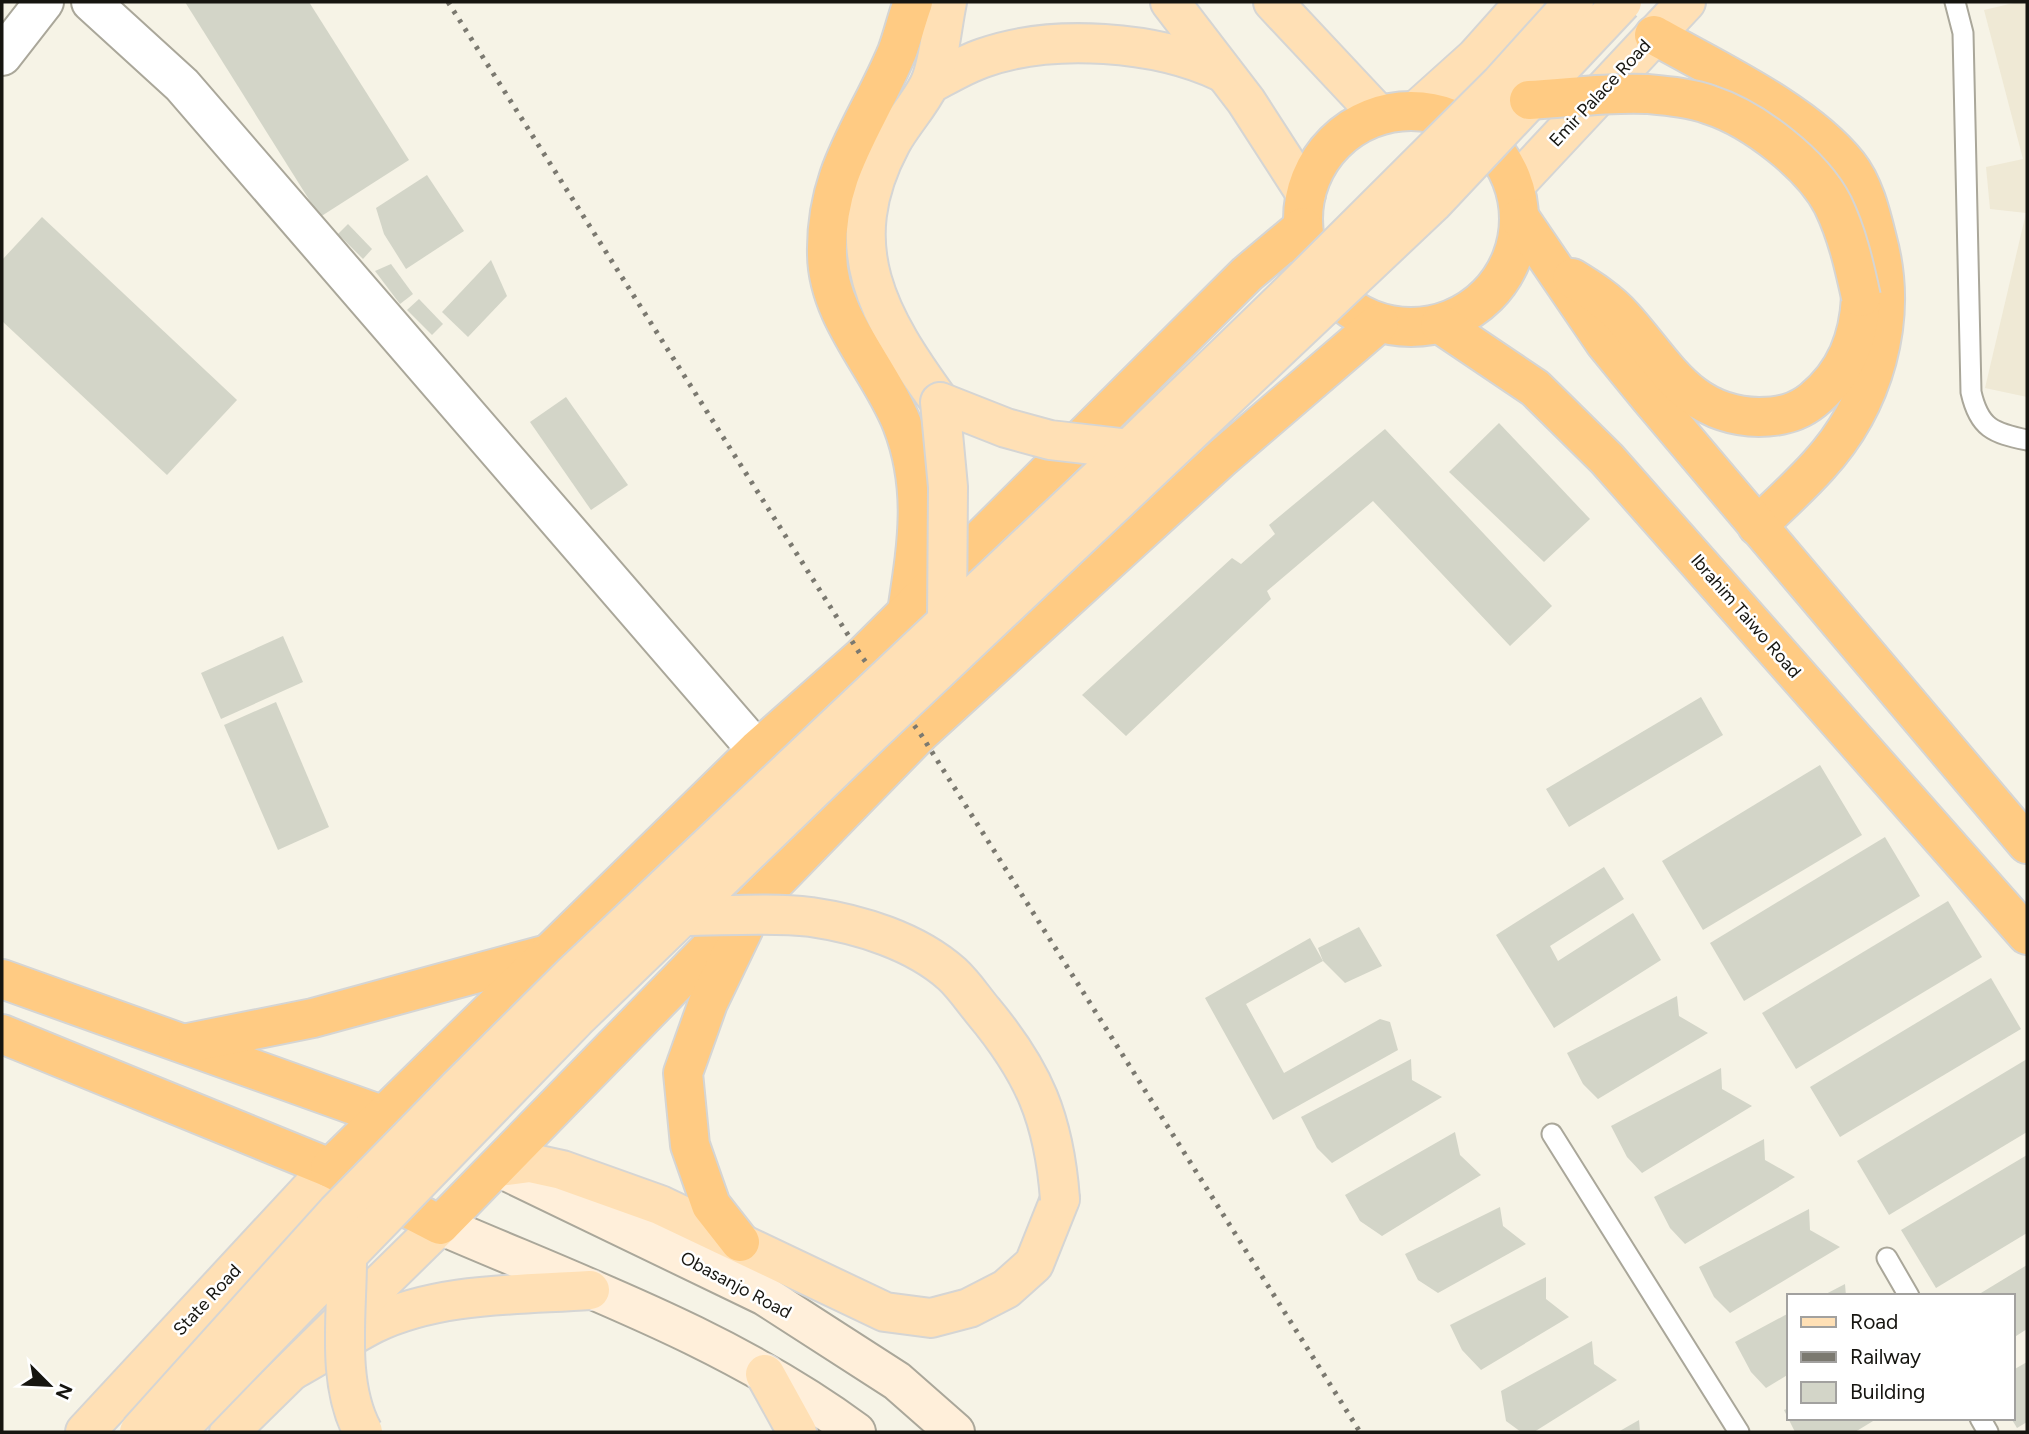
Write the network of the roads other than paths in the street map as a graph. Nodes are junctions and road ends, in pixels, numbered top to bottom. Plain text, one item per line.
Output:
1 (44, 2) edge
2 (91, 2) edge
3 (913, 2) edge
4 (947, 2) edge
5 (1170, 2) edge
6 (1273, 2) edge
7 (1525, 2) edge
8 (1574, 2) edge
9 (1622, 2) edge
10 (1686, 2) edge
11 (1955, 2) edge
12 (1654, 34) junction
13 (2, 56) edge
14 (1222, 72) junction
15 (930, 84) junction
16 (1529, 100) junction
17 (1418, 110) junction
18 (1379, 115) junction
19 (1517, 202) junction
20 (1304, 211) junction
21 (1551, 266) junction
22 (1379, 323) junction
23 (1440, 324) junction
24 (940, 402) junction
25 (2027, 440) edge
26 (1129, 449) junction
27 (1757, 526) junction
28 (906, 612) junction
29 (947, 621) junction
30 (757, 750) junction
31 (2027, 844) edge
32 (758, 899) junction
33 (683, 916) junction
34 (2027, 935) edge
35 (546, 955) junction
36 (2, 979) edge
37 (2, 1034) edge
38 (187, 1044) junction
39 (46, 1050) junction
40 (2, 1055) edge
41 (383, 1113) junction
42 (1552, 1134) dead end
43 (498, 1167) junction
44 (330, 1168) junction
45 (440, 1225) junction
46 (740, 1242) junction
47 (347, 1252) junction
48 (1887, 1258) dead end
49 (590, 1290) junction
50 (1908, 1294) edge
51 (293, 1370) junction
52 (765, 1374) junction
53 (85, 1432) edge
54 (139, 1432) edge
55 (176, 1432) edge
56 (229, 1432) edge
57 (363, 1432) edge
58 (797, 1432) edge
59 (856, 1432) edge
60 (955, 1432) edge
61 (1738, 1432) edge

1 - 13 street
2 - 30 street
3 - 28 highway
4 - 15 main road
5 - 14 main road
6 - 18 main road
7 - 17 main road
8 - 26 main road, bridge
9 - 16 main road, bridge
10 - 12 main road, Emir Palace Road
11 - 25 lane
12 - 19 main road, Emir Palace Road
12 - 27 highway
14 - 15 main road
14 - 20 main road
15 - 24 main road
16 - 21 highway, bridge
16 - 33 main road, bridge
17 - 18 highway
17 - 19 highway
18 - 20 highway
19 - 21 highway
19 - 23 highway
20 - 22 highway
20 - 28 highway
21 - 27 highway
22 - 23 highway
22 - 32 highway
23 - 34 highway, Ibrahim Taiwo Road
24 - 26 main road, bridge
24 - 29 main road, bridge
26 - 29 main road, bridge
27 - 31 highway
28 - 30 highway
29 - 54 main road, bridge
30 - 35 highway
32 - 43 highway
32 - 46 highway
33 - 46 main road, bridge
33 - 47 main road, bridge
35 - 38 highway
35 - 41 highway
36 - 38 highway
37 - 39 highway
38 - 41 highway
39 - 40 highway
39 - 44 highway
41 - 43 highway
41 - 44 highway
42 - 61 lane
43 - 45 highway
43 - 46 main road
43 - 60 main road, Obasanjo Road
44 - 45 highway
44 - 53 main road, State Road
45 - 49 main road
45 - 51 main road
47 - 55 main road, bridge
47 - 57 main road, bridge
48 - 50 lane
49 - 51 main road
49 - 52 main road
51 - 56 main road
52 - 58 main road
52 - 59 main road

